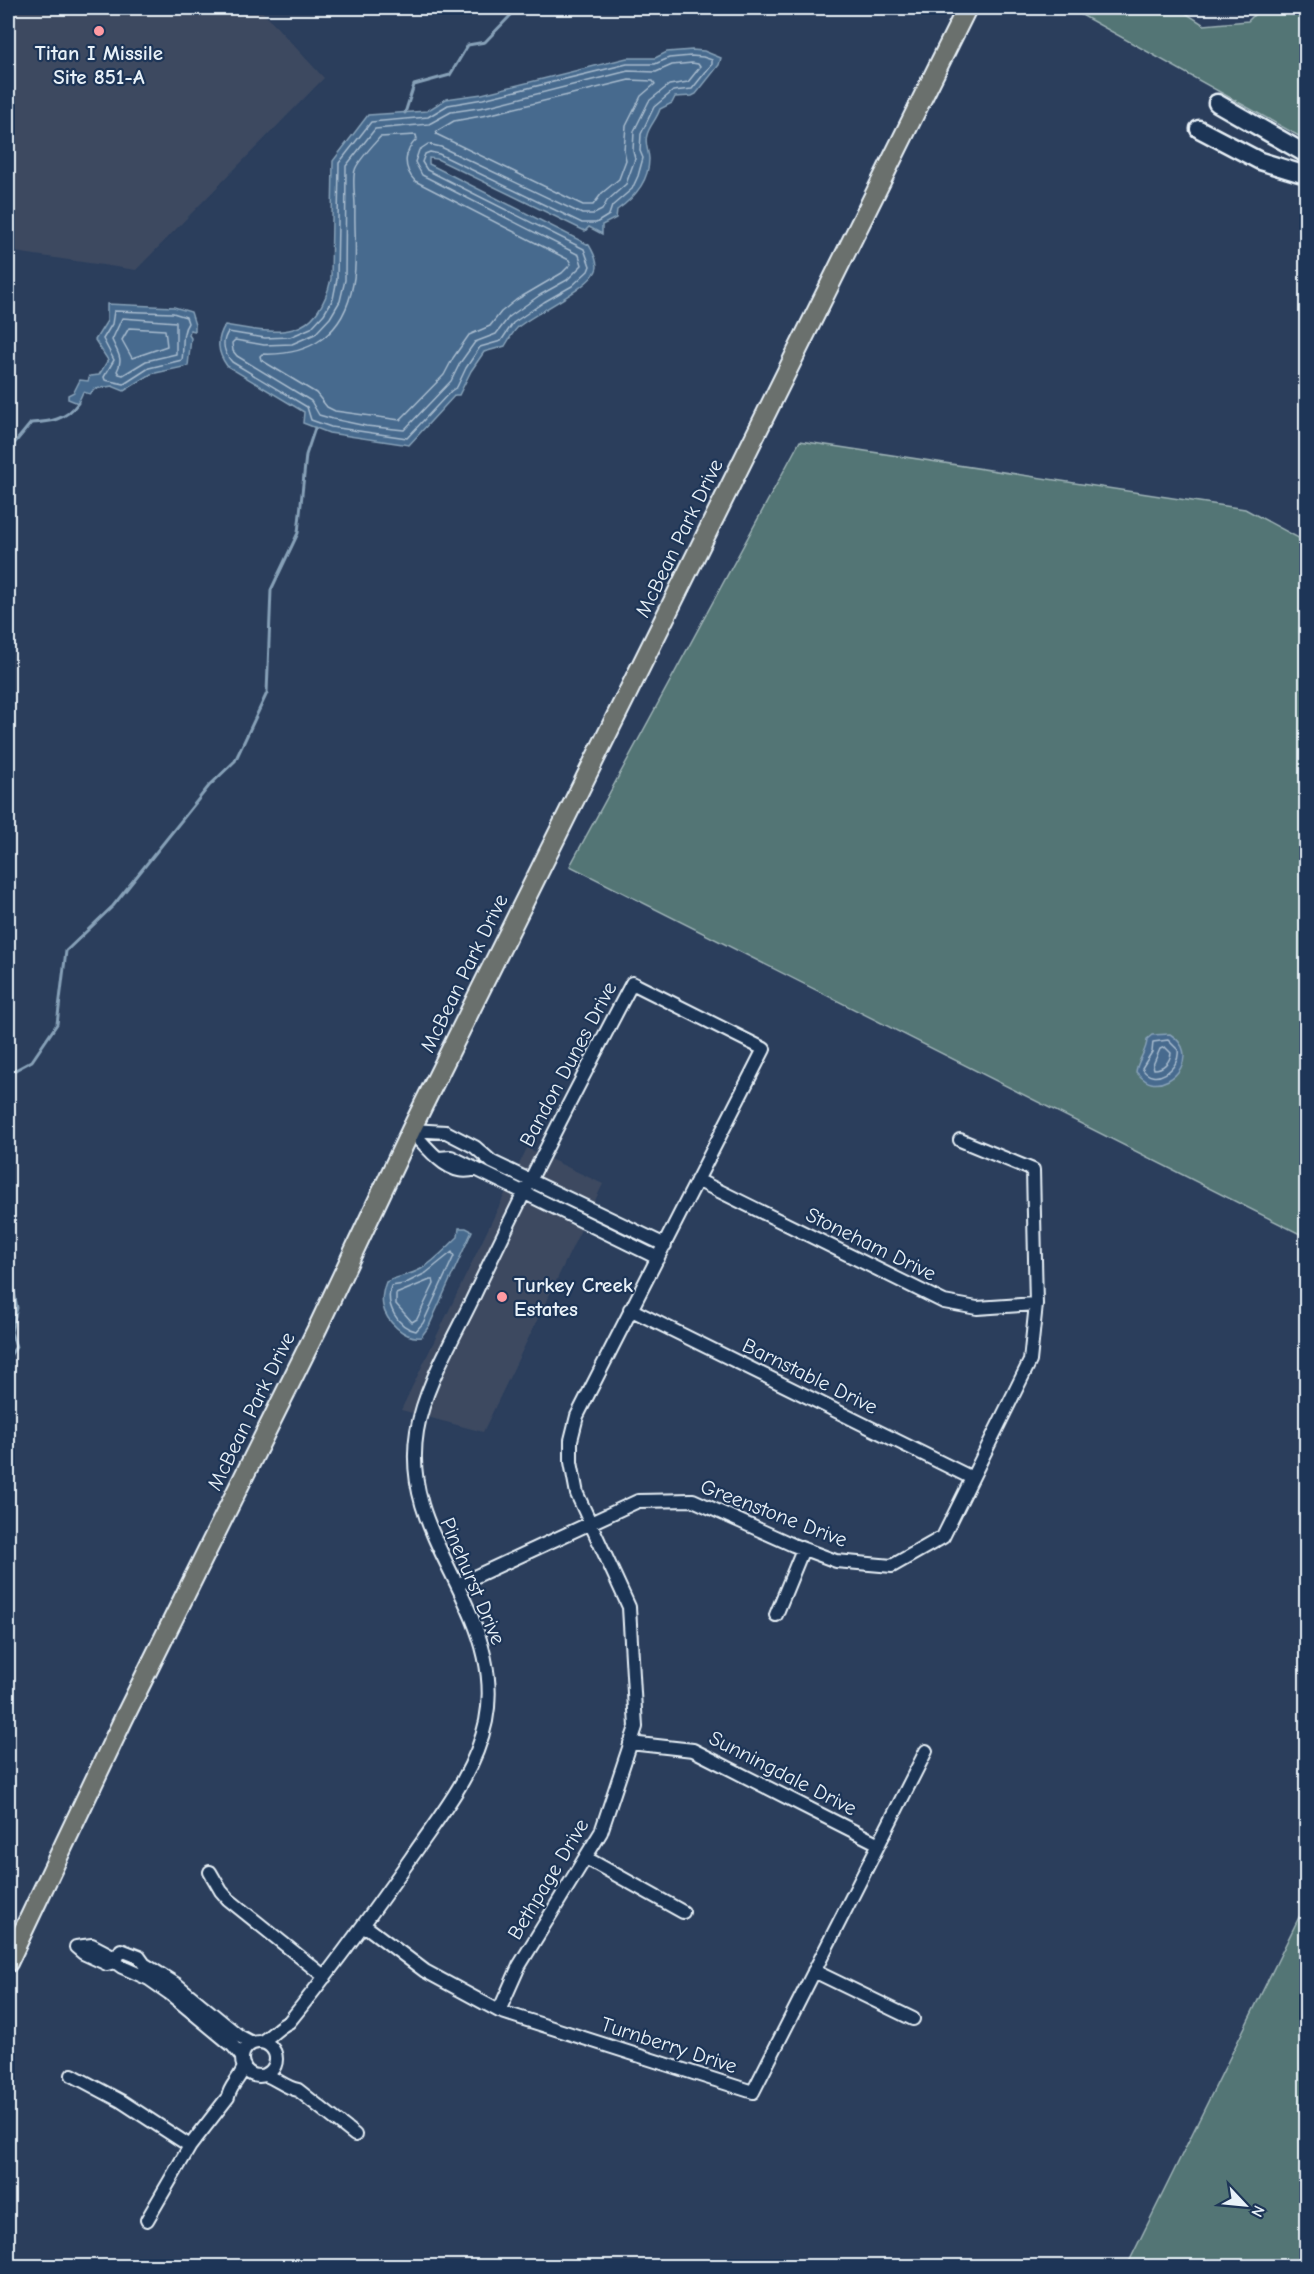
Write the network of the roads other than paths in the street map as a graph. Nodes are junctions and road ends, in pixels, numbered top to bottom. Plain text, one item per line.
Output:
1 (967, 8) edge
2 (1217, 103) dead end
3 (1199, 129) dead end
4 (1306, 154) edge
5 (1306, 175) edge
6 (411, 1130) junction
7 (960, 1140) dead end
8 (483, 1155) junction
9 (476, 1169) junction
10 (698, 1180) junction
11 (526, 1186) junction
12 (665, 1245) junction
13 (658, 1258) junction
14 (1036, 1304) junction
15 (630, 1309) junction
16 (972, 1478) junction
17 (590, 1524) junction
18 (803, 1549) junction
19 (457, 1585) junction
20 (776, 1615) dead end
21 (630, 1743) junction
22 (926, 1751) dead end
23 (879, 1844) junction
24 (586, 1858) junction
25 (210, 1872) dead end
26 (683, 1912) dead end
27 (364, 1925) junction
28 (76, 1947) dead end
29 (115, 1962) junction
30 (8, 1963) edge
31 (814, 1971) junction
32 (325, 1977) junction
33 (499, 2011) junction
34 (913, 2019) dead end
35 (289, 2022) junction
36 (257, 2043) junction
37 (276, 2056) junction
38 (243, 2061) junction
39 (72, 2075) dead end
40 (262, 2075) junction
41 (298, 2090) junction
42 (228, 2097) junction
43 (355, 2135) dead end
44 (190, 2146) junction
45 (147, 2220) dead end

1 - 6 main road, McBean Park Drive
2 - 4 main road
3 - 5 main road
6 - 8 street
6 - 9 street
6 - 30 main road, McBean Park Drive
7 - 14 street, Greenstone Drive
8 - 9 street
8 - 11 street
9 - 11 street
10 - 11 street, Bandon Dunes Drive
10 - 12 street, Bandon Dunes Drive
10 - 14 street, Stoneham Drive
11 - 12 street
11 - 13 street
11 - 19 street, Pinehurst Drive
12 - 13 street, Bandon Dunes Drive
13 - 15 street, Bethpage Drive
14 - 16 street, Greenstone Drive
15 - 16 street, Barnstable Drive
15 - 17 street, Bethpage Drive
16 - 18 street, Greenstone Drive
17 - 18 street, Greenstone Drive
17 - 19 street, Greenstone Drive
17 - 21 street, Bethpage Drive
18 - 20 street
19 - 27 street, Pinehurst Drive
21 - 23 street, Sunningdale Drive
21 - 24 street, Bethpage Drive
22 - 23 street, Turnberry Drive
23 - 31 street, Turnberry Drive
24 - 26 street
24 - 33 street, Bethpage Drive
25 - 32 street
27 - 32 street, Pinehurst Drive
27 - 33 street, Turnberry Drive
28 - 29 street
29 - 36 street
29 - 38 street
31 - 33 street, Turnberry Drive
31 - 34 street
32 - 35 street, Pinehurst Drive
35 - 36 street, Pinehurst Drive
35 - 37 street, Pinehurst Drive
36 - 37 street
36 - 38 street
37 - 40 street
37 - 41 street
38 - 40 street
38 - 42 street
39 - 44 street
40 - 41 street
40 - 42 street
41 - 43 street
42 - 44 street
44 - 45 street

